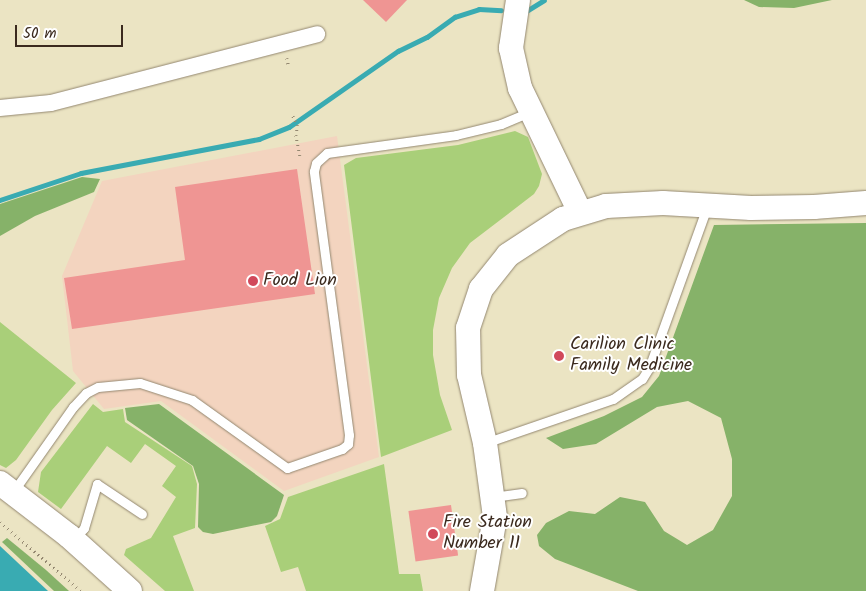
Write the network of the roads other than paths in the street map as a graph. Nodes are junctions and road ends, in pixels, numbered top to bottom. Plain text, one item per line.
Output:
1 (518, 0) edge
2 (317, 34) dead end
3 (0, 108) edge
4 (529, 112) junction
5 (866, 203) edge
6 (707, 206) junction
7 (580, 212) junction
8 (485, 443) junction
9 (6, 487) edge
10 (522, 492) dead end
11 (494, 507) junction
12 (142, 514) dead end
13 (73, 540) junction
14 (491, 542) junction
15 (130, 591) edge
16 (470, 591) edge
17 (482, 591) edge
18 (495, 591) edge

1 - 4 main road
2 - 3 street
4 - 7 main road
4 - 9 lane
5 - 6 main road
6 - 7 main road
6 - 8 lane
7 - 8 main road
8 - 11 main road
9 - 13 main road
10 - 11 lane
11 - 14 main road
11 - 18 main road
12 - 13 lane
13 - 15 main road
14 - 16 main road
14 - 17 main road

